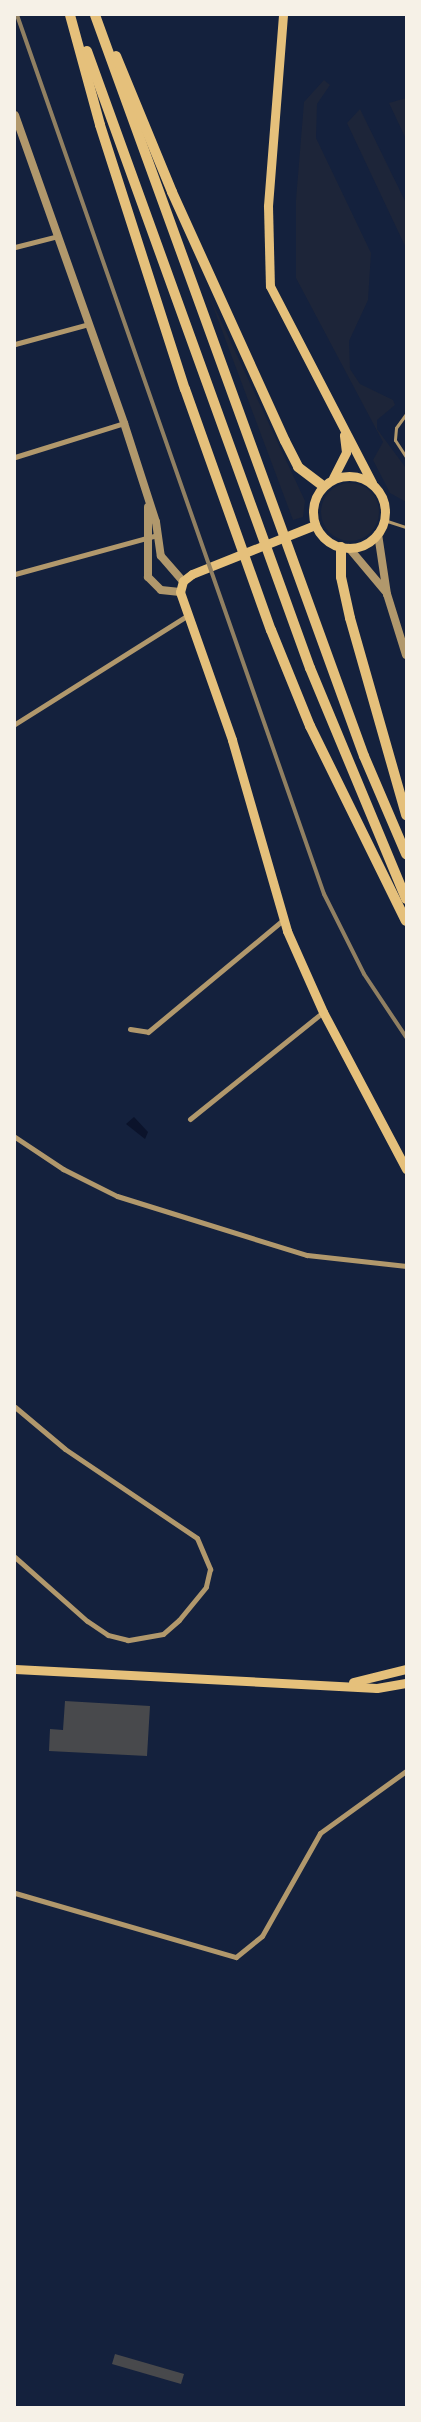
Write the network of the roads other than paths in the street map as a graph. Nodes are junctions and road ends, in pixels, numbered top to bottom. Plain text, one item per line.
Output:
1 (72, 15) edge
2 (95, 15) edge
3 (100, 15) edge
4 (284, 15) edge
5 (15, 116) edge
6 (58, 236) junction
7 (15, 247) edge
8 (89, 324) junction
9 (15, 344) edge
10 (406, 414) edge
11 (124, 423) junction
12 (344, 433) junction
13 (15, 457) edge
14 (406, 457) edge
15 (333, 478) junction
16 (372, 483) junction
17 (323, 486) junction
18 (148, 506) junction
19 (384, 520) junction
20 (315, 525) junction
21 (406, 527) edge
22 (378, 534) junction
23 (158, 535) junction
24 (146, 538) junction
25 (345, 548) junction
26 (242, 553) junction
27 (15, 574) edge
28 (183, 581) junction
29 (180, 592) junction
30 (387, 594) junction
31 (188, 615) junction
32 (406, 656) edge
33 (15, 724) edge
34 (406, 815) edge
35 (406, 854) edge
36 (406, 899) edge
37 (283, 920) junction
38 (406, 921) edge
39 (323, 1012) junction
40 (130, 1029) dead end
41 (190, 1119) dead end
42 (15, 1136) edge
43 (406, 1169) edge
44 (406, 1266) edge
45 (15, 1407) edge
46 (15, 1557) edge
47 (15, 1669) edge
48 (406, 1669) edge
49 (406, 1683) edge
50 (345, 1684) junction
51 (406, 1771) edge
52 (15, 1893) edge

1 - 26 highway
1 - 36 highway
2 - 35 highway
3 - 17 highway
4 - 12 main road
5 - 6 street
6 - 7 street
6 - 8 street
8 - 9 street
8 - 11 street
10 - 14 lane
11 - 13 street
11 - 18 street
12 - 15 main road
12 - 16 main road
15 - 16 main road
15 - 17 main road
16 - 19 main road
17 - 20 main road
18 - 23 street
18 - 24 street
19 - 21 lane
19 - 22 main road
20 - 25 main road
20 - 26 main road
22 - 25 main road
22 - 30 street
23 - 24 street
23 - 28 street
24 - 27 street
24 - 29 street
25 - 30 street
25 - 34 highway
26 - 28 main road
26 - 38 highway
28 - 29 main road
29 - 31 main road
30 - 32 street
31 - 33 street
31 - 37 main road
37 - 39 main road
37 - 40 street
39 - 41 street
39 - 43 main road
42 - 44 street
45 - 46 street
47 - 50 main road
48 - 50 main road
49 - 50 main road
51 - 52 street

